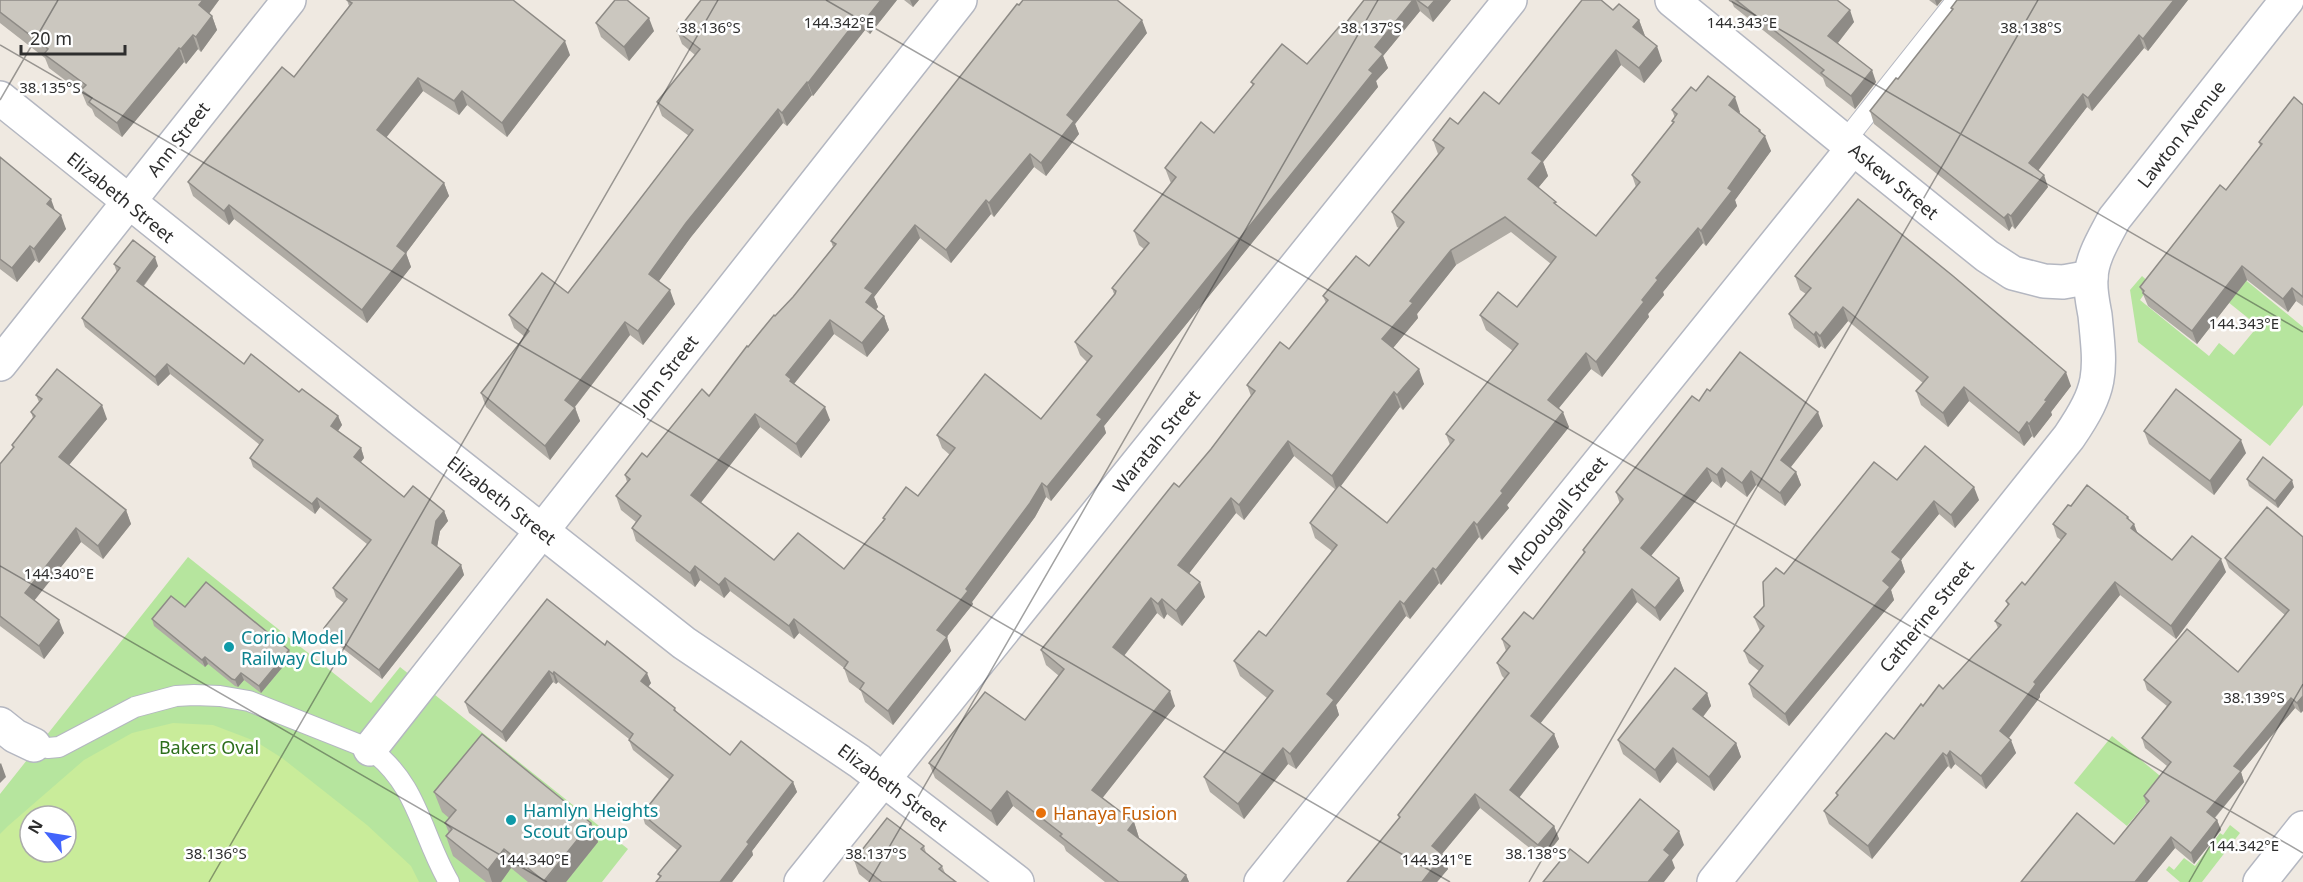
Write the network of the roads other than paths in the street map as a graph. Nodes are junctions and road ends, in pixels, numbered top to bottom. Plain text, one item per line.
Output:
1 (289, 0) edge
2 (960, 0) edge
3 (1510, 0) edge
4 (1672, 0) edge
5 (1957, 0) edge
6 (2287, 0) edge
7 (0, 98) edge
8 (1849, 145) junction
9 (128, 202) junction
10 (2091, 277) junction
11 (0, 364) edge
12 (541, 531) junction
13 (0, 724) edge
14 (34, 745) joint
15 (370, 749) junction
16 (883, 779) junction
17 (2303, 828) edge
18 (449, 882) edge
19 (801, 882) edge
20 (1017, 882) edge
21 (1261, 882) edge
22 (1714, 882) edge
23 (2260, 882) edge

1 - 9 street, Ann Street
2 - 12 street, John Street
3 - 16 street, Waratah Street
4 - 8 street, Askew Street
5 - 8 lane
6 - 10 street, Lawton Avenue
7 - 9 street, Elizabeth Street
8 - 10 street, Askew Street
8 - 21 street, McDougall Street
9 - 11 street, Ann Street
9 - 12 street, Elizabeth Street
10 - 22 street, Catherine Street
12 - 15 street, John Street
12 - 16 street, Elizabeth Street
13 - 14 street
14 - 15 lane
15 - 18 lane
16 - 19 street, Waratah Street
16 - 20 street, Elizabeth Street
17 - 23 street

